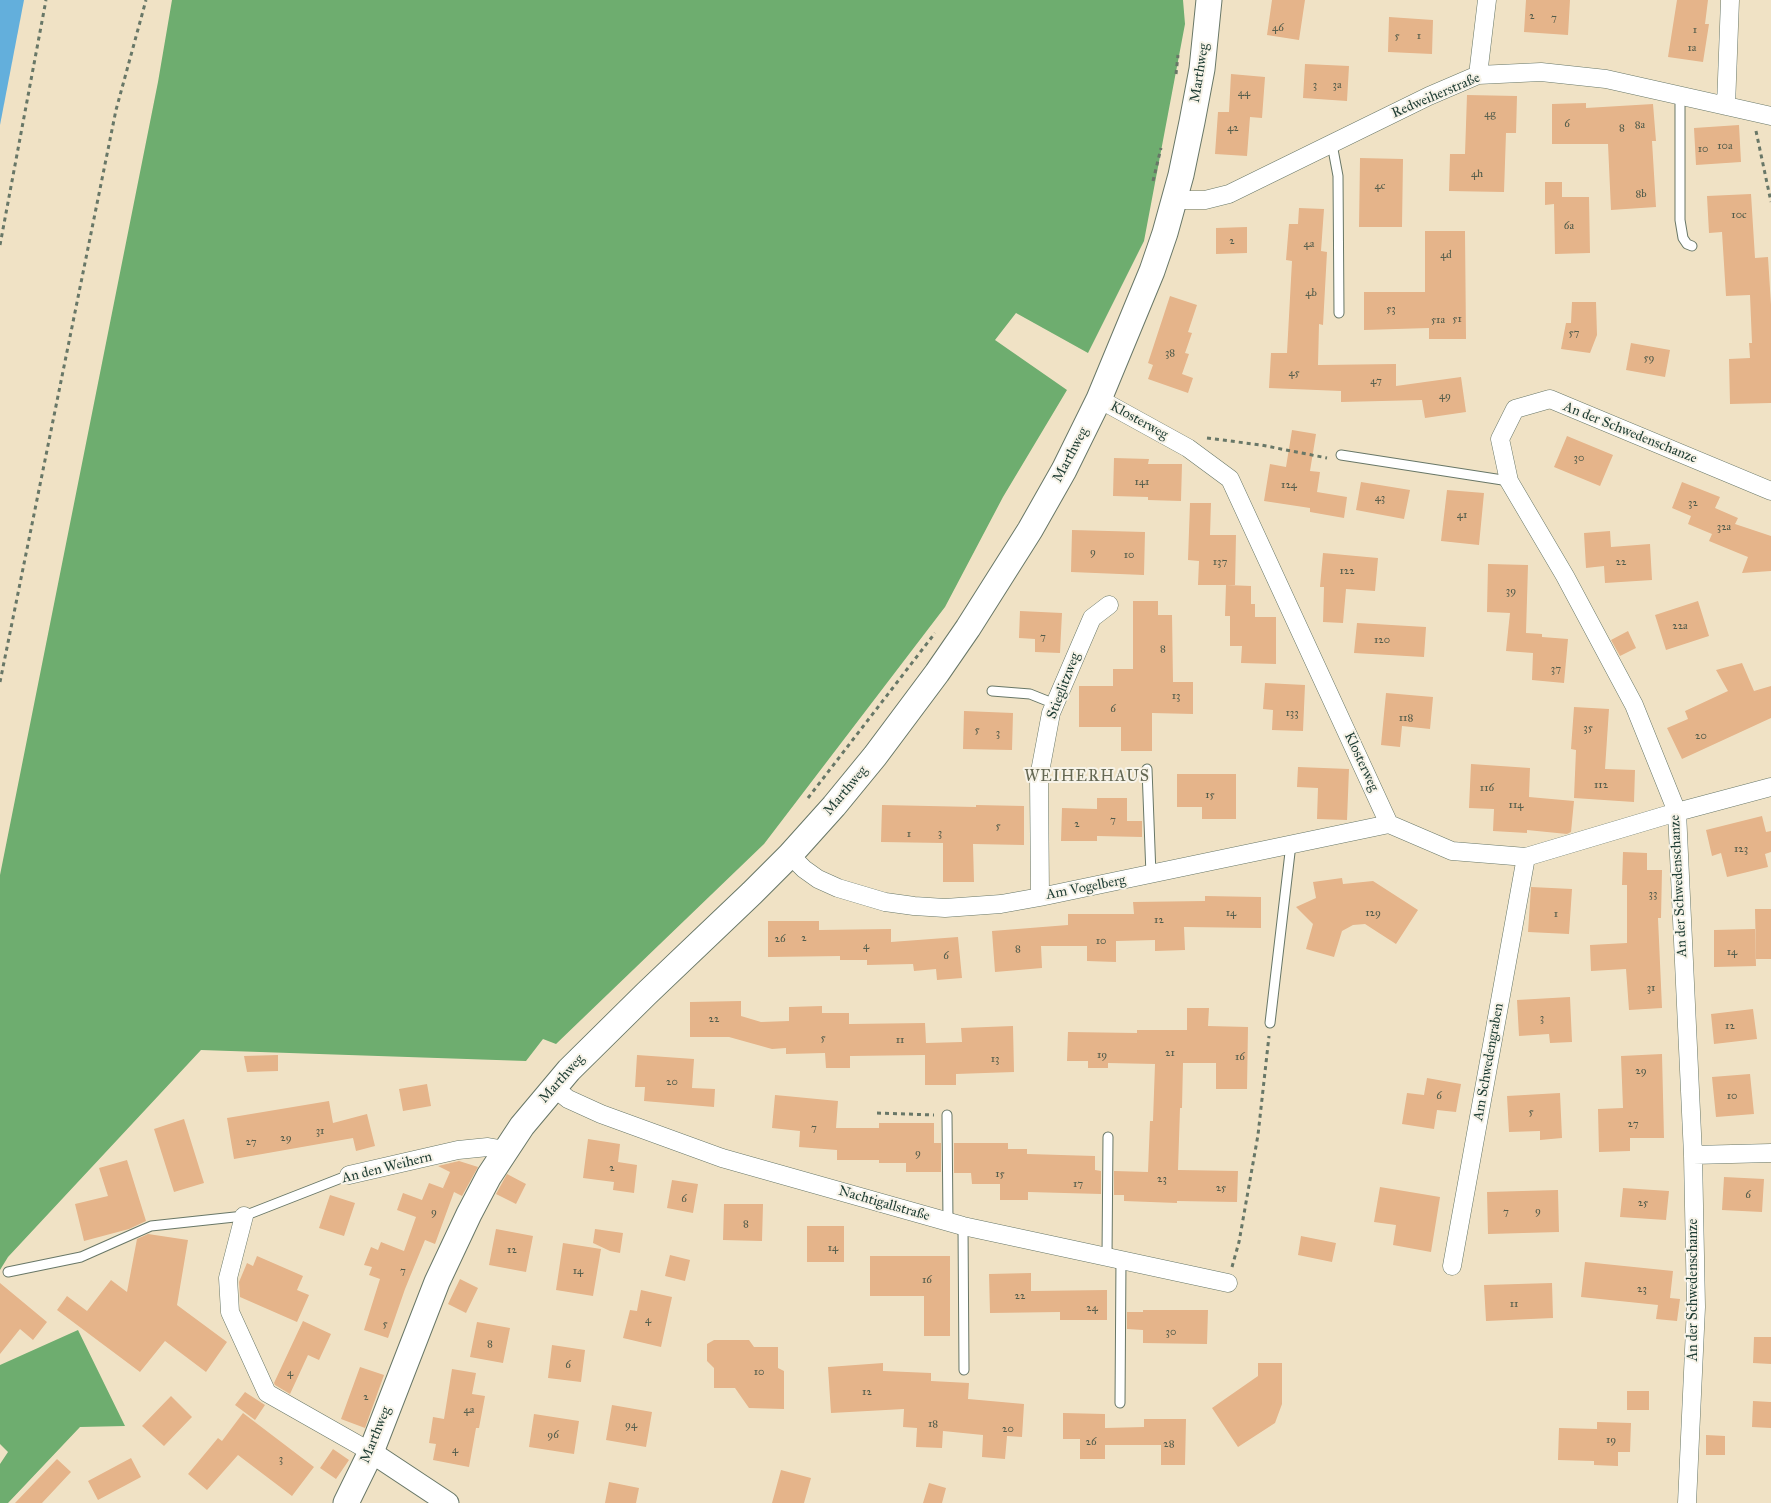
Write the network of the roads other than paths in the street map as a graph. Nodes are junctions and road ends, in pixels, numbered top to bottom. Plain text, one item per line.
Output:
1 (1209, 0) edge
2 (1487, 0) edge
3 (1730, 0) edge
4 (1478, 75) junction
5 (1680, 95) junction
6 (1726, 106) junction
7 (1771, 116) edge
8 (1332, 144) junction
9 (1174, 200) junction
10 (1692, 246) dead end
11 (1339, 313) dead end
12 (1099, 399) junction
13 (1342, 455) road end
14 (1510, 481) junction
15 (1771, 491) edge
16 (1109, 605) dead end
17 (992, 691) dead end
18 (1055, 704) junction
19 (1147, 769) dead end
20 (1771, 787) edge
21 (1676, 812) junction
22 (1389, 824) junction
23 (1291, 844) junction
24 (790, 854) junction
25 (1526, 857) junction
26 (1151, 875) junction
27 (1040, 897) junction
28 (1270, 1023) road end
29 (553, 1087) junction
30 (947, 1115) road end
31 (1108, 1137) dead end
32 (505, 1150) junction
33 (1771, 1152) edge
34 (1693, 1156) junction
35 (349, 1175) joint
36 (244, 1216) junction
37 (956, 1224) junction
38 (1114, 1258) junction
39 (1452, 1266) dead end
40 (8, 1272) dead end
41 (1228, 1283) road end
42 (964, 1370) dead end
43 (1120, 1403) dead end
44 (370, 1452) junction
45 (346, 1503) edge
46 (448, 1503) edge
47 (1687, 1503) edge

1 - 9 main road, Marthweg
2 - 4 street
3 - 6 street
4 - 5 street, Redweiherstraße
4 - 8 street, Redweiherstraße
5 - 6 street, Redweiherstraße
5 - 10 lane
6 - 7 street, Redweiherstraße
8 - 9 street, Redweiherstraße
8 - 11 lane
9 - 12 main road, Marthweg
12 - 22 street, Klosterweg
12 - 24 main road, Marthweg
13 - 14 lane
14 - 15 street, An der Schwedenschanze
14 - 21 street, An der Schwedenschanze
16 - 18 street, Stieglitzweg
17 - 18 lane
18 - 27 street, Stieglitzweg
19 - 26 lane
20 - 21 street
21 - 25 street
21 - 34 street, An der Schwedenschanze
22 - 23 street, Am Vogelberg
22 - 25 street
23 - 26 street, Am Vogelberg
23 - 28 lane
24 - 27 street, Am Vogelberg
24 - 29 main road, Marthweg
25 - 39 street, Am Schwedengraben
26 - 27 street, Am Vogelberg
29 - 32 main road, Marthweg
29 - 37 street, Nachtigallstraße
30 - 37 lane
31 - 38 lane
32 - 35 street, An den Weihern
32 - 44 main road, Marthweg
33 - 34 street
34 - 47 street, An der Schwedenschanze
35 - 36 lane, An den Weihern
36 - 40 lane, An den Weihern
36 - 44 street
37 - 38 street, Nachtigallstraße
37 - 42 lane
38 - 41 street, Nachtigallstraße
38 - 43 lane
44 - 45 main road, Marthweg
44 - 46 street

